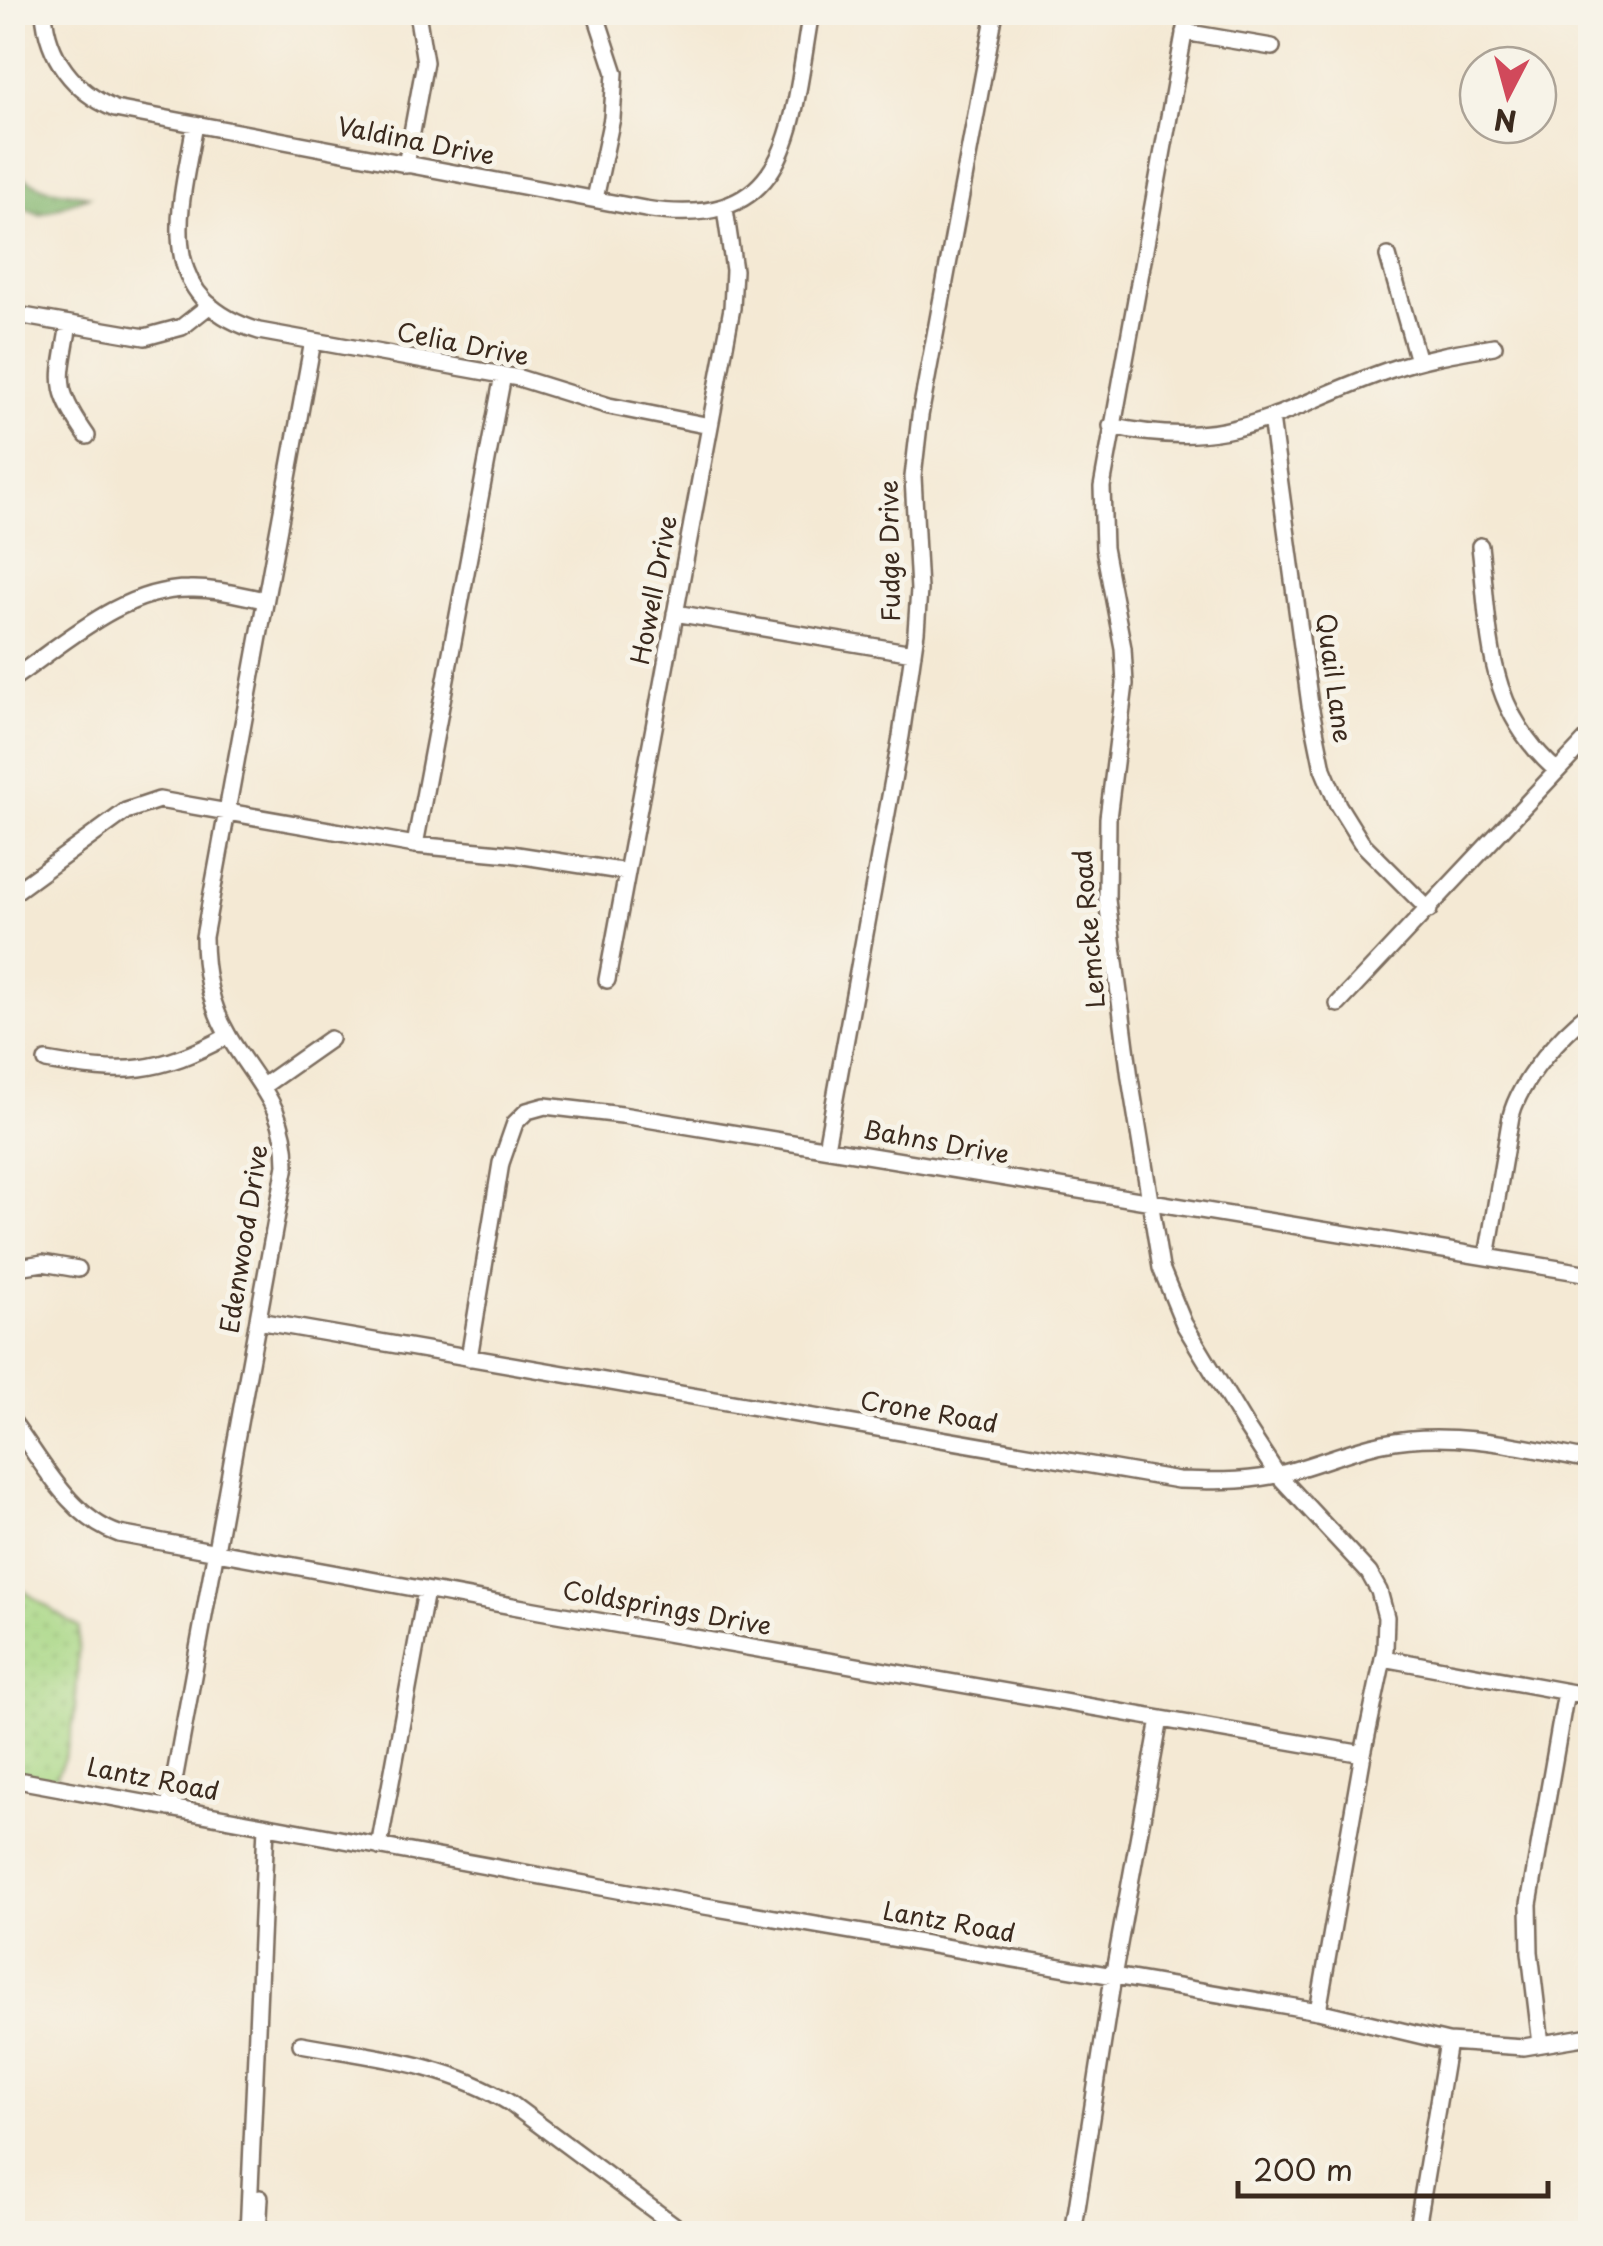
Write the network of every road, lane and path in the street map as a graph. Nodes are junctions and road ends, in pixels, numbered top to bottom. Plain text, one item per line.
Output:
1 (44, 12) edge
2 (417, 12) edge
3 (595, 12) edge
4 (811, 12) edge
5 (995, 12) edge
6 (1188, 12) edge
7 (1184, 32) junction
8 (1272, 46) dead end
9 (195, 125) junction
10 (406, 165) junction
11 (594, 199) junction
12 (725, 209) junction
13 (1388, 256) dead end
14 (210, 305) junction
15 (12, 314) edge
16 (69, 324) junction
17 (313, 340) junction
18 (1494, 346) dead end
19 (1418, 361) junction
20 (503, 375) junction
21 (1272, 418) junction
22 (710, 426) junction
23 (1111, 426) junction
24 (86, 436) dead end
25 (1480, 546) dead end
26 (265, 600) junction
27 (674, 613) junction
28 (913, 654) junction
29 (12, 679) edge
30 (1590, 736) edge
31 (1558, 771) junction
32 (226, 811) junction
33 (416, 845) junction
34 (627, 872) junction
35 (12, 894) edge
36 (1428, 910) junction
37 (607, 980) dead end
38 (1338, 1004) dead end
39 (1590, 1012) edge
40 (228, 1036) junction
41 (330, 1039) dead end
42 (46, 1061) dead end
43 (262, 1086) junction
44 (826, 1148) junction
45 (1148, 1202) junction
46 (1487, 1257) junction
47 (12, 1268) edge
48 (78, 1270) dead end
49 (1590, 1274) edge
50 (258, 1321) junction
51 (469, 1358) junction
52 (12, 1420) edge
53 (1590, 1460) edge
54 (1277, 1474) junction
55 (216, 1551) junction
56 (426, 1590) junction
57 (1383, 1658) junction
58 (1566, 1692) junction
59 (1590, 1696) edge
60 (1160, 1719) junction
61 (1363, 1754) junction
62 (12, 1778) edge
63 (169, 1808) junction
64 (272, 1827) junction
65 (379, 1847) junction
66 (1113, 1977) junction
67 (1318, 2011) junction
68 (1590, 2036) edge
69 (1448, 2042) junction
70 (301, 2044) dead end
71 (1541, 2044) junction
72 (248, 2234) edge
73 (258, 2234) edge
74 (686, 2234) edge
75 (1072, 2234) edge
76 (1416, 2234) edge

1 - 9 street, Valdina Drive
2 - 10 street
3 - 11 street
4 - 12 street
5 - 28 street, Fudge Drive
6 - 7 street, Lemcke Road
7 - 8 street
7 - 23 street, Lemcke Road
9 - 10 street, Valdina Drive
9 - 14 street
10 - 11 street, Valdina Drive
11 - 12 street, Valdina Drive
12 - 22 street, Howell Drive
13 - 19 street
14 - 16 street
14 - 17 street, Celia Drive
15 - 16 street
16 - 24 street
17 - 20 street, Celia Drive
17 - 26 street, Edenwood Drive
18 - 19 street
19 - 21 street
20 - 22 street, Celia Drive
20 - 33 street
21 - 23 street
21 - 36 street, Quail Lane
22 - 27 street, Howell Drive
23 - 45 street, Lemcke Road
25 - 31 street
26 - 29 street
26 - 32 street, Edenwood Drive
27 - 28 street
27 - 34 street, Howell Drive
28 - 44 street, Fudge Drive
30 - 31 street
31 - 36 street
32 - 33 street
32 - 35 street
32 - 40 street, Edenwood Drive
33 - 34 street
34 - 37 street, Howell Drive
36 - 38 street
39 - 46 street
40 - 42 street
40 - 43 street, Edenwood Drive
41 - 43 street
43 - 50 street, Edenwood Drive
44 - 45 street, Bahns Drive
44 - 51 street, Bahns Drive
45 - 46 street, Bahns Drive
45 - 54 street, Lemcke Road
46 - 49 street, Bahns Drive
47 - 48 street
50 - 51 street, Crone Road
50 - 55 street, Edenwood Drive
51 - 54 street, Crone Road
52 - 55 street, Coldsprings Drive
53 - 54 street, Crone Road
54 - 57 street, Lemcke Road
55 - 56 street, Coldsprings Drive
55 - 63 street, Edenwood Drive
56 - 60 street, Coldsprings Drive
56 - 65 street
57 - 58 street
57 - 61 street
58 - 59 street
58 - 71 street
60 - 61 street, Coldsprings Drive
60 - 66 street
61 - 67 street
62 - 63 street, Lantz Road
63 - 64 street, Lantz Road
64 - 65 street, Lantz Road
64 - 72 street
64 - 73 street
65 - 66 street, Lantz Road
66 - 67 street, Lantz Road
66 - 75 street
67 - 69 street, Lantz Road
68 - 71 street, Lantz Road
69 - 71 street, Lantz Road
69 - 76 street
70 - 74 street

